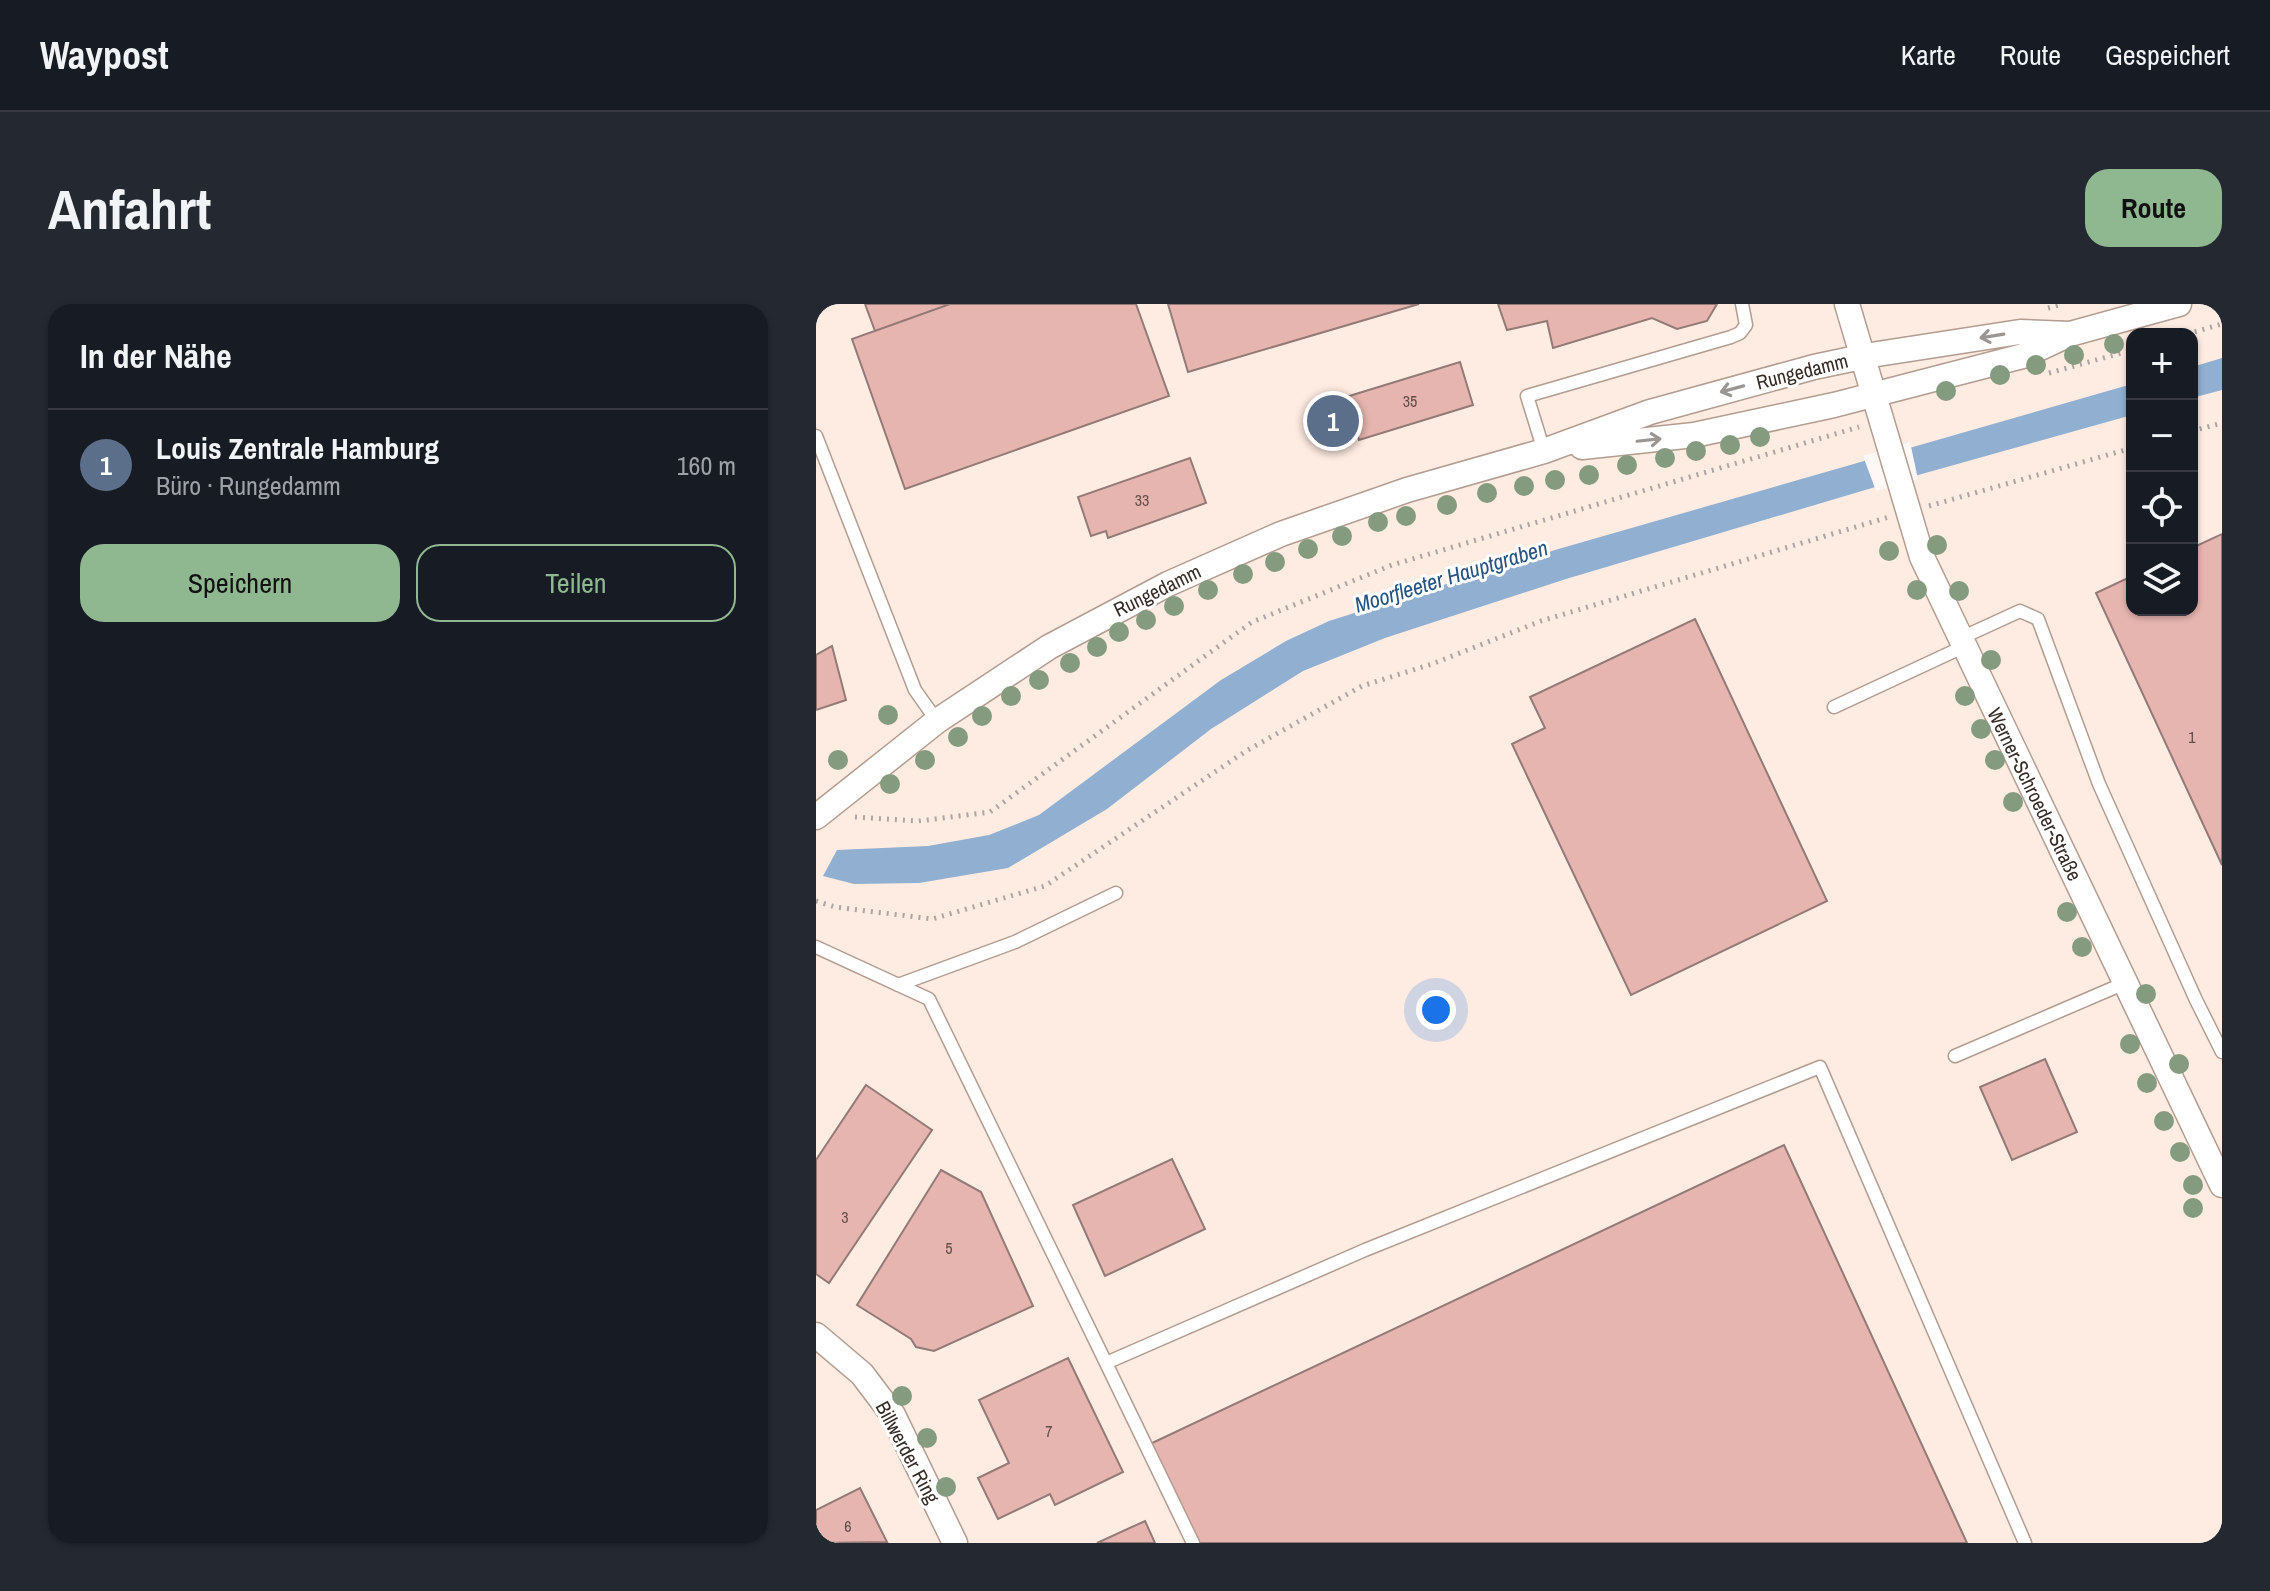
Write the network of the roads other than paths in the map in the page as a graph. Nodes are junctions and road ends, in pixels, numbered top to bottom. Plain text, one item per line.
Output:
1 (1742, 304) edge
2 (1847, 304) edge
3 (2179, 304) edge
4 (2070, 334) junction
5 (1862, 357) junction
6 (1872, 395) junction
7 (816, 436) edge
8 (1544, 451) junction
9 (1963, 642) junction
10 (1834, 707) dead end
11 (937, 721) junction
12 (816, 817) edge
13 (1116, 893) dead end
14 (816, 947) edge
15 (2125, 983) junction
16 (898, 985) junction
17 (2222, 1052) edge
18 (1955, 1056) dead end
19 (2222, 1185) edge
20 (816, 1335) edge
21 (1106, 1363) junction
22 (955, 1543) edge
23 (1193, 1543) edge
24 (2025, 1543) edge

1 - 8 lane
2 - 5 street, Werner-Schroeder-Straße
3 - 4 street, Rungedamm
4 -> 5 street, Rungedamm
4 - 6 street, Rungedamm
5 - 6 street, Werner-Schroeder-Straße
5 -> 8 street, Rungedamm
8 -> 6 street, Rungedamm
6 - 9 street, Werner-Schroeder-Straße
7 - 11 lane
8 - 11 street, Rungedamm
9 - 10 lane
9 - 15 street, Werner-Schroeder-Straße
9 - 17 lane
11 - 12 street, Rungedamm
13 - 16 lane
14 - 16 lane
15 - 18 lane
15 - 19 street, Werner-Schroeder-Straße
16 - 21 lane
20 - 22 street, Billwerder Ring
21 - 23 lane
21 - 24 lane

